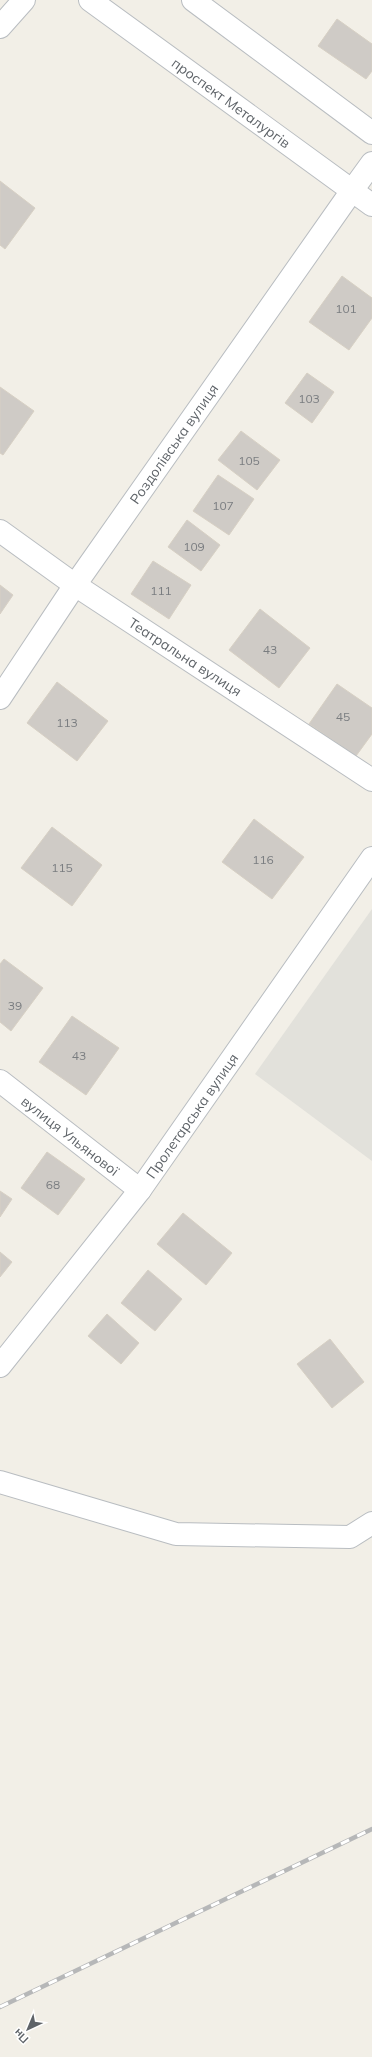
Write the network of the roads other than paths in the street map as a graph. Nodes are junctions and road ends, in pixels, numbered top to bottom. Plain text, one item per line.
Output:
1 (24, 0) edge
2 (90, 0) edge
3 (193, 0) edge
4 (0, 27) edge
5 (372, 133) edge
6 (372, 163) edge
7 (351, 192) junction
8 (372, 205) edge
9 (0, 531) edge
10 (75, 585) junction
11 (0, 698) edge
12 (372, 780) edge
13 (372, 858) edge
14 (0, 1081) edge
15 (140, 1190) junction
16 (0, 1366) edge
17 (0, 1482) edge
18 (372, 1523) edge

1 - 4 street
2 - 7 street, проспект Металургів
3 - 5 street
6 - 7 street, Роздолівська вулиця
7 - 8 street, проспект Металургів
7 - 10 street, Роздолівська вулиця
9 - 10 street, Театральна вулиця
10 - 11 street, Роздолівська вулиця
10 - 12 street, Театральна вулиця
13 - 15 street, Пролетарська вулиця
14 - 15 street, вулиця Ульянової
15 - 16 street, Пролетарська вулиця
17 - 18 street

